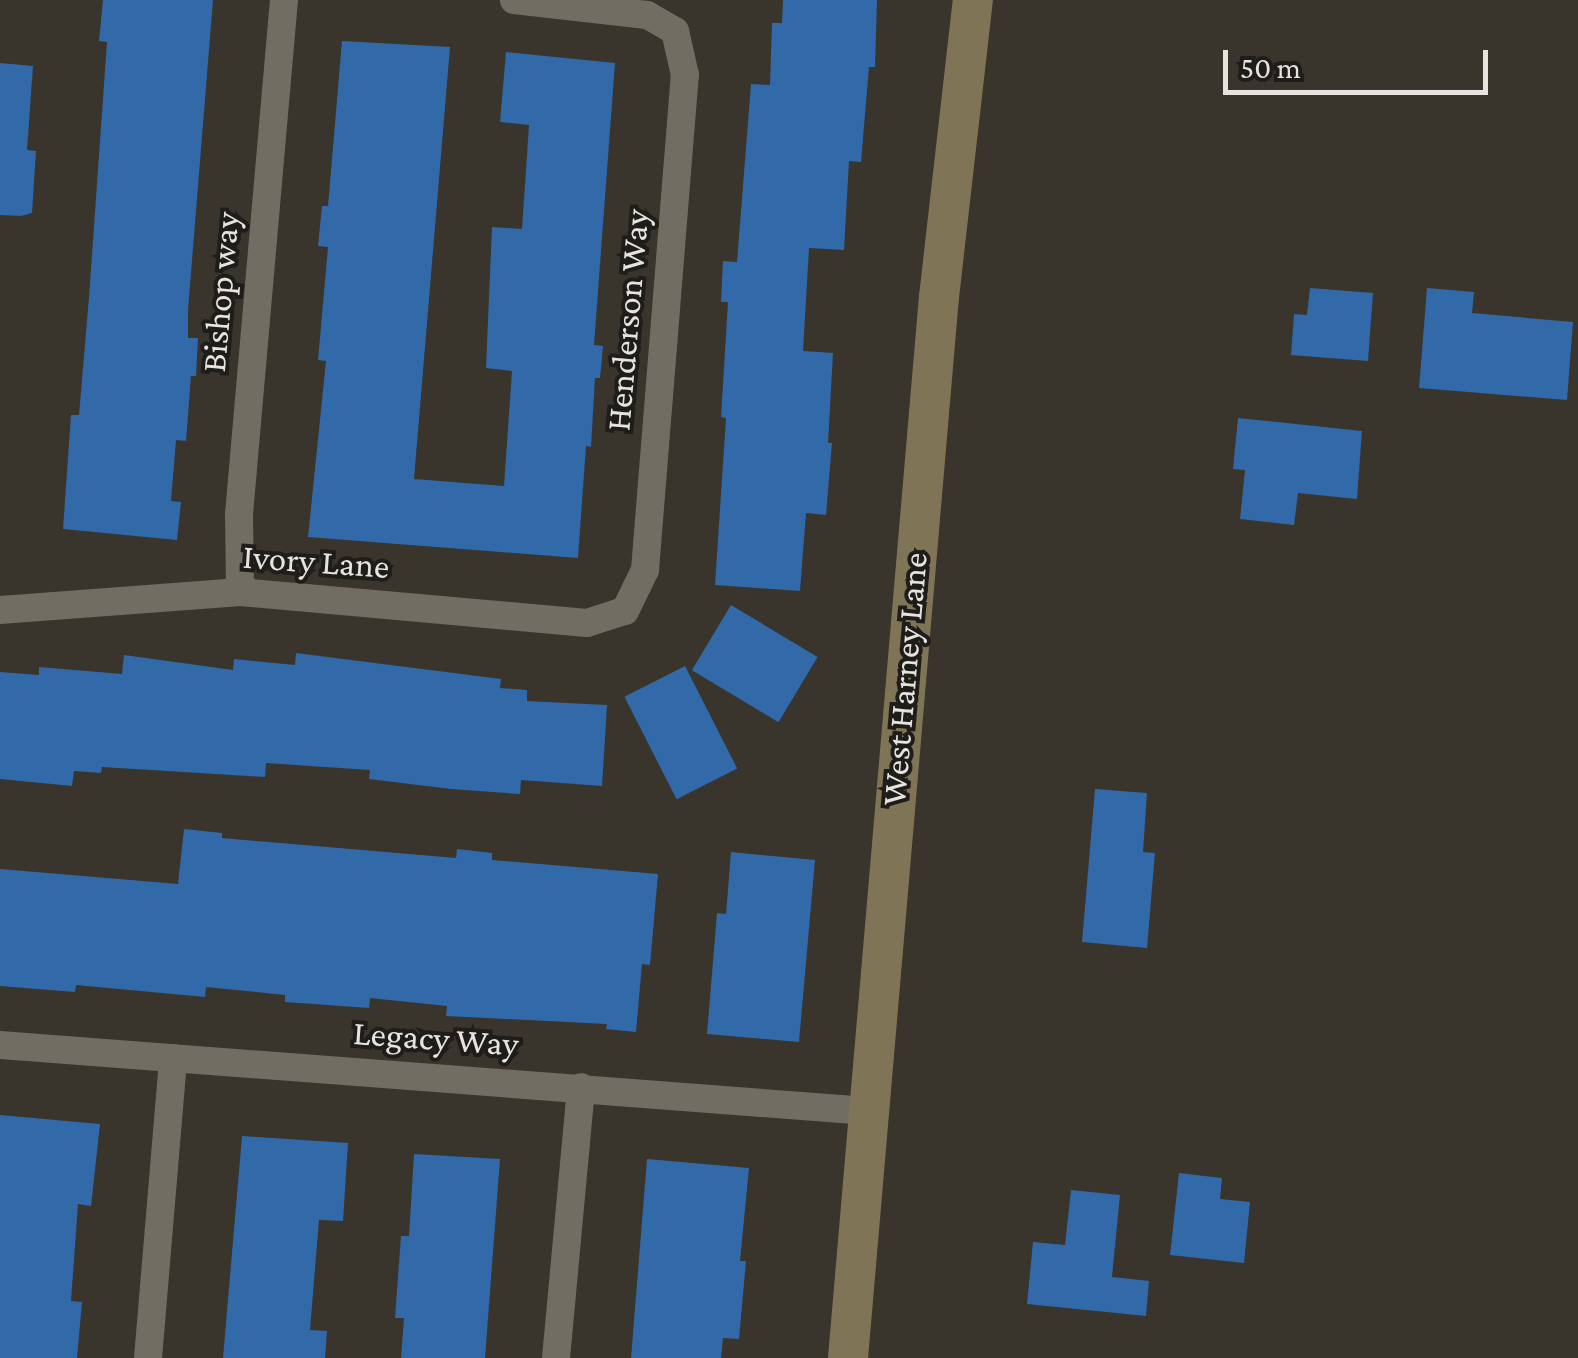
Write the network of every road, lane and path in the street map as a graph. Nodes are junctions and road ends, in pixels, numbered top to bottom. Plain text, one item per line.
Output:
1 (284, 0) edge
2 (514, 0) edge
3 (973, 0) edge
4 (240, 592) junction
5 (0, 610) edge
6 (624, 611) joint
7 (0, 1046) edge
8 (173, 1058) junction
9 (580, 1087) junction
10 (867, 1111) junction
11 (148, 1358) edge
12 (556, 1358) edge
13 (848, 1358) edge

1 - 4 street, Bishop way
2 - 6 street, Henderson Way
3 - 10 main road, West Harney Lane
4 - 5 street, Ivory Lane
4 - 6 street, Ivory Lane
7 - 8 street, Legacy Way
8 - 9 street, Legacy Way
8 - 11 street
9 - 10 street, Legacy Way
9 - 12 street
10 - 13 main road, West Harney Lane

